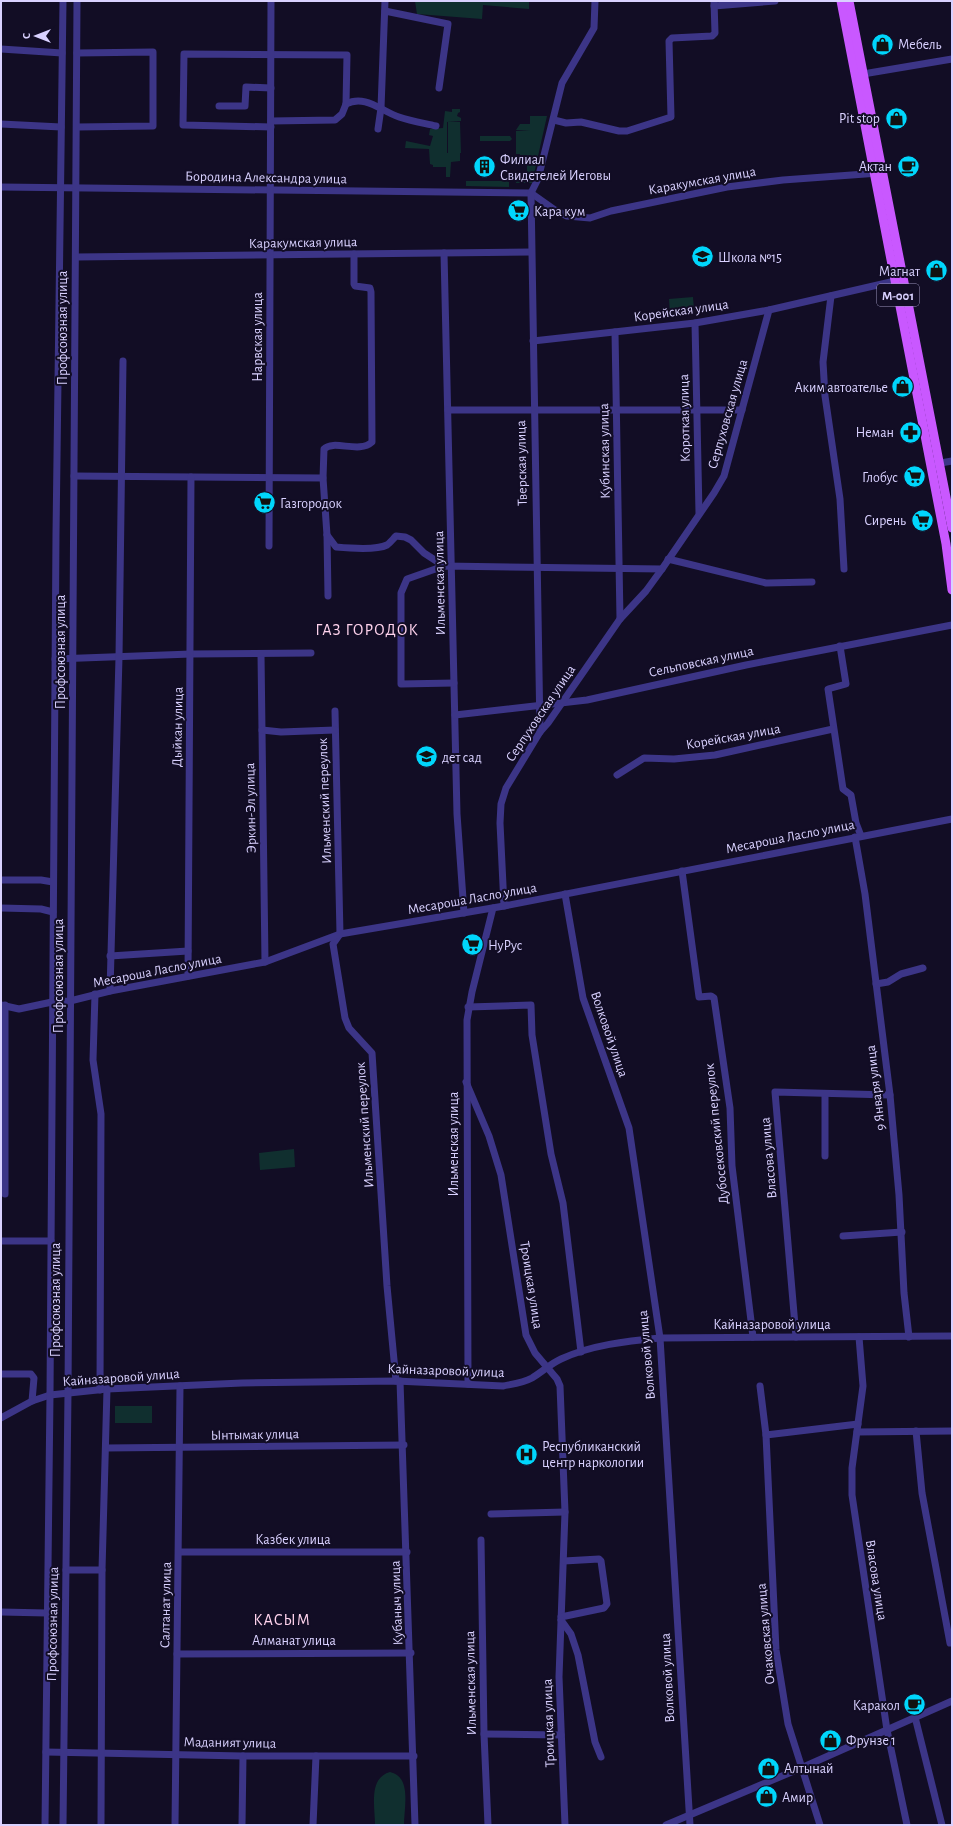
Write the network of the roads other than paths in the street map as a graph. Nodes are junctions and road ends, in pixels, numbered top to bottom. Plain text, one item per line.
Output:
1 (63, 1) edge
2 (77, 1) edge
3 (271, 1) edge
4 (385, 1) edge
5 (595, 1) edge
6 (775, 1) edge
7 (841, 1) edge
8 (850, 1) edge
9 (714, 4) edge
10 (385, 11) junction
11 (1, 49) edge
12 (62, 53) junction
13 (77, 53) junction
14 (271, 55) junction
15 (952, 59) edge
16 (863, 74) junction
17 (271, 88) junction
18 (439, 88) dead end
19 (346, 104) junction
20 (219, 106) dead end
21 (381, 108) junction
22 (554, 120) junction
23 (1, 124) edge
24 (271, 124) junction
25 (436, 126) dead end
26 (61, 127) junction
27 (77, 127) junction
28 (378, 129) dead end
29 (881, 173) junction
30 (1, 187) edge
31 (60, 188) junction
32 (77, 189) junction
33 (271, 190) junction
34 (531, 193) junction
35 (531, 252) junction
36 (444, 253) junction
37 (354, 254) junction
38 (270, 256) junction
39 (76, 257) junction
40 (895, 281) junction
41 (831, 296) junction
42 (769, 310) junction
43 (695, 323) junction
44 (615, 332) junction
45 (533, 341) junction
46 (123, 361) dead end
47 (696, 409) junction
48 (448, 410) junction
49 (533, 410) junction
50 (616, 410) junction
51 (742, 410) junction
52 (952, 461) edge
53 (935, 464) junction
54 (74, 476) junction
55 (120, 476) junction
56 (191, 477) junction
57 (269, 477) junction
58 (323, 478) junction
59 (699, 513) junction
60 (952, 528) edge
61 (327, 535) junction
62 (269, 546) dead end
63 (668, 558) junction
64 (444, 566) junction
65 (452, 567) junction
66 (536, 568) junction
67 (620, 568) junction
68 (662, 569) junction
69 (844, 569) dead end
70 (812, 582) dead end
71 (952, 590) edge
72 (328, 596) dead end
73 (620, 619) junction
74 (952, 625) edge
75 (840, 646) junction
76 (311, 653) dead end
77 (191, 654) junction
78 (261, 654) junction
79 (119, 656) junction
80 (55, 659) junction
81 (73, 659) junction
82 (454, 683) junction
83 (562, 702) junction
84 (540, 706) junction
85 (334, 712) dead end
86 (455, 715) junction
87 (833, 729) junction
88 (262, 730) junction
89 (335, 730) junction
90 (540, 732) junction
91 (617, 775) dead end
92 (952, 819) edge
93 (858, 836) junction
94 (682, 871) junction
95 (1, 880) edge
96 (53, 882) junction
97 (566, 894) junction
98 (504, 906) junction
99 (1, 908) edge
100 (493, 908) junction
101 (52, 912) junction
102 (464, 912) junction
103 (340, 934) junction
104 (188, 951) junction
105 (110, 956) junction
106 (265, 962) junction
107 (923, 968) dead end
108 (188, 976) junction
109 (876, 984) junction
110 (110, 991) junction
111 (95, 994) junction
112 (70, 1001) junction
113 (52, 1002) junction
114 (3, 1005) edge
115 (468, 1008) junction
116 (19, 1009) junction
117 (3, 1019) edge
118 (466, 1082) junction
119 (825, 1094) junction
120 (890, 1095) junction
121 (825, 1156) dead end
122 (5, 1194) dead end
123 (902, 1232) junction
124 (843, 1236) dead end
125 (1, 1241) edge
126 (51, 1241) junction
127 (952, 1336) edge
128 (753, 1337) junction
129 (796, 1337) junction
130 (859, 1337) junction
131 (909, 1337) junction
132 (660, 1338) junction
133 (581, 1352) junction
134 (546, 1368) junction
135 (1, 1374) edge
136 (398, 1381) junction
137 (468, 1384) junction
138 (180, 1386) junction
139 (760, 1386) dead end
140 (104, 1390) junction
141 (68, 1393) junction
142 (50, 1395) junction
143 (32, 1401) junction
144 (1, 1418) edge
145 (858, 1428) junction
146 (916, 1431) junction
147 (952, 1431) edge
148 (766, 1435) junction
149 (404, 1445) junction
150 (180, 1447) junction
151 (106, 1448) junction
152 (565, 1512) junction
153 (491, 1514) dead end
154 (481, 1540) dead end
155 (179, 1552) junction
156 (407, 1552) junction
157 (564, 1561) junction
158 (66, 1570) junction
159 (102, 1570) junction
160 (1, 1612) edge
161 (47, 1613) junction
162 (561, 1619) junction
163 (950, 1643) dead end
164 (410, 1653) junction
165 (178, 1654) junction
166 (952, 1701) edge
167 (915, 1717) junction
168 (887, 1730) junction
169 (484, 1734) junction
170 (561, 1735) junction
171 (46, 1752) junction
172 (63, 1752) junction
173 (102, 1752) junction
174 (176, 1754) junction
175 (243, 1756) junction
176 (316, 1756) junction
177 (414, 1756) junction
178 (600, 1757) dead end
179 (802, 1768) junction
180 (688, 1815) junction
181 (45, 1825) edge
182 (63, 1825) edge
183 (101, 1825) edge
184 (175, 1825) edge
185 (242, 1825) edge
186 (313, 1825) edge
187 (415, 1825) edge
188 (488, 1825) edge
189 (565, 1825) edge
190 (666, 1825) edge
191 (690, 1825) edge
192 (820, 1825) edge
193 (907, 1825) edge
194 (942, 1825) edge

1 - 12 street, Профсоюзная улица
2 - 13 street, Профсоюзная улица
3 - 14 street, Нарвская улица
4 - 10 street
5 - 22 street
6 - 9 street
7 - 29 main road, M-001
8 - 16 main road, M-001
9 - 22 street
10 - 18 street
10 - 21 street
11 - 12 street
12 - 26 street, Профсоюзная улица
13 - 27 street, Профсоюзная улица
13 - 27 street
14 - 17 street, Нарвская улица
14 - 19 street
14 - 24 street
15 - 16 street
16 - 29 main road, M-001
17 - 20 street
17 - 24 street, Нарвская улица
19 - 21 street
19 - 24 street
21 - 25 street
21 - 28 street
22 - 34 street
23 - 26 street
24 - 33 street, Нарвская улица
26 - 31 street, Профсоюзная улица
27 - 32 street, Профсоюзная улица
29 - 34 street, Каракумская улица
29 - 40 main road, M-001
29 - 53 main road, M-001
30 - 31 street, Бородина Александра улица
31 - 32 street, Бородина Александра улица
31 - 80 street, Профсоюзная улица
32 - 33 street, Бородина Александра улица
32 - 39 street, Профсоюзная улица
33 - 34 street, Бородина Александра улица
33 - 38 street, Нарвская улица
34 - 35 street, Тверская улица
35 - 36 street, Каракумская улица
35 - 45 street, Тверская улица
36 - 37 street, Каракумская улица
36 - 48 street, Ильменская улица
37 - 38 street, Каракумская улица
37 - 58 street
38 - 39 street, Каракумская улица
38 - 57 street, Нарвская улица
39 - 54 street, Профсоюзная улица
40 - 41 street, Корейская улица
40 - 53 main road, M-001
41 - 42 street, Корейская улица
41 - 69 street
42 - 43 street, Корейская улица
42 - 51 street, Серпуховская улица
43 - 44 street, Корейская улица
43 - 47 street, Короткая улица
44 - 45 street, Корейская улица
44 - 50 street, Кубинская улица
45 - 49 street, Тверская улица
46 - 55 street
47 - 50 street
47 - 51 street
47 - 59 street, Короткая улица
48 - 49 street
48 - 65 street, Ильменская улица
49 - 50 street
49 - 66 street, Тверская улица
50 - 67 street, Кубинская улица
51 - 59 street, Серпуховская улица
52 - 53 street
53 - 60 main road, M-001
53 - 71 main road, M-001
54 - 55 street
54 - 81 street, Профсоюзная улица
55 - 56 street
55 - 79 street
56 - 57 street
56 - 77 street, Дыйкан улица
57 - 58 street
57 - 62 street, Нарвская улица
58 - 61 street
59 - 63 street, Серпуховская улица
61 - 64 street
61 - 72 street
63 - 68 street, Серпуховская улица
63 - 70 street
64 - 65 street
64 - 82 street
65 - 66 street
65 - 82 street, Ильменская улица
66 - 67 street
66 - 84 street, Тверская улица
67 - 68 street
67 - 73 street, Кубинская улица
68 - 73 street, Серпуховская улица
73 - 83 street, Серпуховская улица
74 - 75 street, Сельповская улица
75 - 83 street, Сельповская улица
75 - 87 street
76 - 78 street
77 - 78 street
77 - 79 street
77 - 104 street, Дыйкан улица
78 - 88 street, Эркин-Эл улица
79 - 81 street
79 - 105 street
80 - 81 street
80 - 96 street, Профсоюзная улица
81 - 112 street, Профсоюзная улица
82 - 86 street, Ильменская улица
83 - 84 street, Сельповская улица
83 - 90 street, Серпуховская улица
84 - 86 street, Сельповская улица
84 - 90 street, Тверская улица
85 - 89 street, Ильменский переулок
86 - 102 street, Ильменская улица
87 - 91 street, Корейская улица
87 - 93 street
88 - 89 street
88 - 106 street, Эркин-Эл улица
89 - 103 street, Ильменский переулок
90 - 98 street, Серпуховская улица
92 - 93 street, Месароша Ласло улица
93 - 94 street, Месароша Ласло улица
93 - 109 street, 9 Января улица
94 - 97 street, Месароша Ласло улица
94 - 128 street, Дубосековский переулок
95 - 96 street
96 - 101 street, Профсоюзная улица
97 - 98 street, Месароша Ласло улица
97 - 132 street, Волковой улица
98 - 100 street, Месароша Ласло улица
99 - 101 street
100 - 102 street, Месароша Ласло улица
100 - 115 street, Ильменская улица
101 - 113 street, Профсоюзная улица
102 - 103 street, Месароша Ласло улица
103 - 106 street, Месароша Ласло улица
103 - 136 street, Ильменский переулок
104 - 105 street
104 - 108 street, Дыйкан улица
105 - 110 street
106 - 108 street, Месароша Ласло улица
107 - 109 street
108 - 110 street, Месароша Ласло улица
109 - 120 street, 9 Января улица
110 - 111 street, Месароша Ласло улица
111 - 112 street, Месароша Ласло улица
111 - 140 street
112 - 113 street, Месароша Ласло улица
112 - 141 street, Профсоюзная улица
113 - 116 street, Месароша Ласло улица
113 - 126 street, Профсоюзная улица
114 - 116 street, Месароша Ласло улица
114 - 117 street
115 - 118 street, Ильменская улица
115 - 133 street
116 - 117 street
117 - 122 street
118 - 134 street, Троицкая улица
118 - 137 street, Ильменская улица
119 - 120 street, Власова улица
119 - 121 street
119 - 129 street, Власова улица
120 - 123 street, 9 Января улица
123 - 124 street
123 - 131 street, 9 Января улица
125 - 126 street
126 - 142 street, Профсоюзная улица
127 - 131 street, Кайназаровой улица
128 - 129 street, Кайназаровой улица
128 - 132 street, Кайназаровой улица
129 - 130 street, Кайназаровой улица
130 - 131 street, Кайназаровой улица
130 - 145 street, Власова улица
132 - 133 street, Кайназаровой улица
132 - 180 street, Волковой улица
133 - 134 street, Кайназаровой улица
134 - 137 street, Кайназаровой улица
134 - 152 street, Троицкая улица
135 - 143 street
136 - 137 street, Кайназаровой улица
136 - 138 street, Кайназаровой улица
136 - 149 street, Кубаныч улица
138 - 140 street, Кайназаровой улица
138 - 150 street, Салтанат улица
139 - 148 street, Очаковская улица
140 - 141 street, Кайназаровой улица
140 - 151 street
141 - 142 street, Кайназаровой улица
141 - 158 street, Профсоюзная улица
142 - 143 street, Кайназаровой улица
142 - 161 street, Профсоюзная улица
143 - 144 street, Кайназаровой улица
145 - 146 street
145 - 148 street
145 - 168 street, Власова улица
146 - 147 street
146 - 163 street
148 - 179 street, Очаковская улица
149 - 150 street, Ынтымак улица
149 - 156 street, Кубаныч улица
150 - 151 street, Ынтымак улица
150 - 155 street, Салтанат улица
151 - 159 street
152 - 153 street
152 - 157 street, Троицкая улица
154 - 169 street, Ильменская улица
155 - 156 street, Казбек улица
155 - 165 street, Салтанат улица
156 - 164 street, Кубаныч улица
157 - 162 street, Троицкая улица
157 - 162 street
158 - 159 street
158 - 172 street, Профсоюзная улица
159 - 173 street
160 - 161 street
161 - 171 street, Профсоюзная улица
162 - 170 street, Троицкая улица
162 - 178 street
164 - 165 street, Алманат улица
164 - 177 street, Кубаныч улица
165 - 174 street, Салтанат улица
166 - 167 street
167 - 168 street
167 - 194 street
168 - 179 street
168 - 193 street, Власова улица
169 - 170 street
169 - 188 street, Ильменская улица
170 - 189 street, Троицкая улица
171 - 172 street, Маданият улица
171 - 181 street, Профсоюзная улица
172 - 173 street, Маданият улица
172 - 182 street, Профсоюзная улица
173 - 174 street, Маданият улица
173 - 183 street
174 - 175 street, Маданият улица
174 - 184 street, Салтанат улица
175 - 176 street, Маданият улица
175 - 185 street
176 - 177 street, Маданият улица
176 - 186 street
177 - 187 street, Кубаныч улица
179 - 180 street
179 - 192 street, Очаковская улица
180 - 190 street
180 - 191 street, Волковой улица

